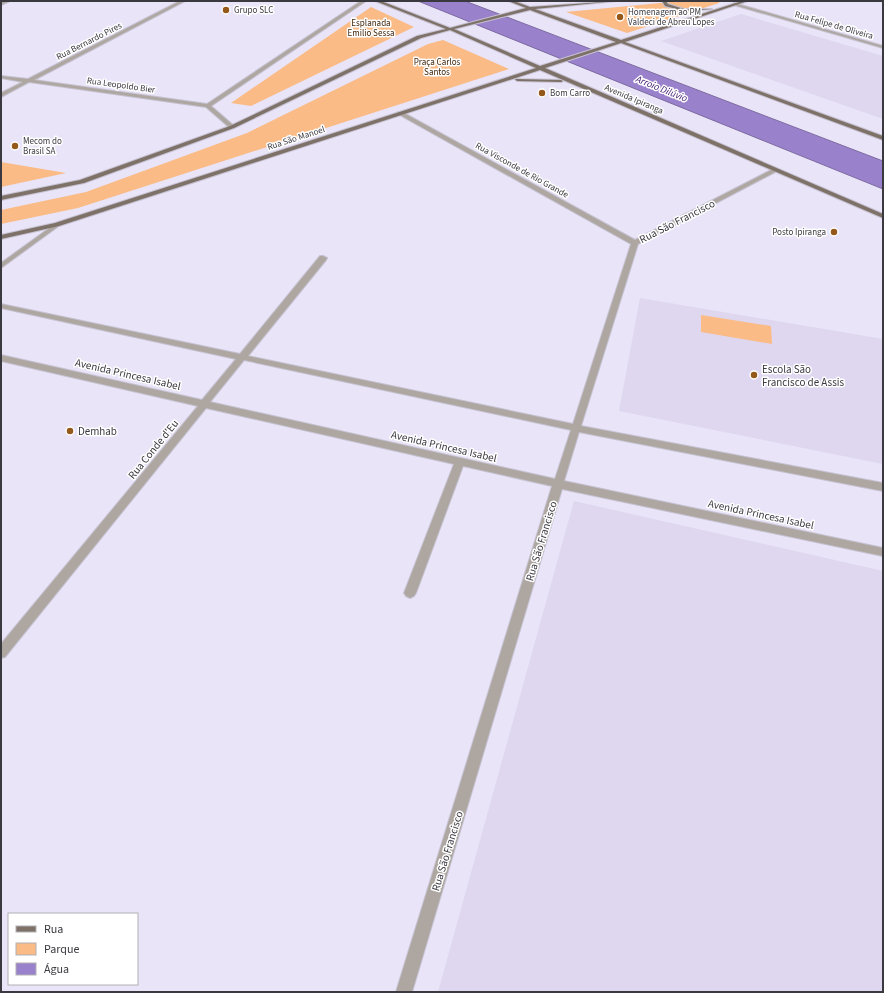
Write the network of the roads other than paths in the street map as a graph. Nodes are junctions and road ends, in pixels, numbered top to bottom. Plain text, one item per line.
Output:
1 (8, 1) edge
2 (183, 1) edge
3 (364, 1) edge
4 (377, 1) edge
5 (510, 1) edge
6 (615, 1) edge
7 (664, 1) edge
8 (730, 1) edge
9 (746, 1) edge
10 (1, 4) edge
11 (735, 4) junction
12 (531, 8) junction
13 (723, 8) junction
14 (450, 29) junction
15 (623, 42) junction
16 (883, 47) edge
17 (540, 69) junction
18 (1, 77) edge
19 (505, 80) junction
20 (29, 81) junction
21 (571, 82) junction
22 (1, 95) edge
23 (208, 106) junction
24 (400, 113) junction
25 (232, 127) junction
26 (883, 138) edge
27 (775, 170) junction
28 (1, 198) edge
29 (883, 216) edge
30 (57, 225) junction
31 (1, 237) edge
32 (635, 242) junction
33 (323, 258) dead end
34 (1, 266) edge
35 (1, 306) edge
36 (244, 356) junction
37 (1, 358) edge
38 (206, 404) junction
39 (576, 428) junction
40 (460, 462) junction
41 (558, 484) junction
42 (883, 487) edge
43 (883, 552) edge
44 (410, 593) dead end
45 (1, 653) edge
46 (404, 992) edge

1 - 10 street
2 - 20 street, Rua Bernardo Pires
3 - 23 street
4 - 14 main road, Avenida Ipiranga
5 - 12 main road
6 - 12 main road
7 - 13 main road
8 - 11 main road
9 - 11 main road, Rua São Manoel
11 - 13 main road, Rua São Manoel
11 - 16 street, Rua Felipe de Oliveira
12 - 14 main road
12 - 15 main road
13 - 15 main road, Rua São Manoel
14 - 17 main road, Avenida Ipiranga
14 - 25 main road
15 - 17 main road, Rua São Manoel
15 - 26 main road
17 - 19 main road, Rua São Manoel
17 - 21 main road, Avenida Ipiranga
18 - 20 street, Rua Leopoldo Bier
19 - 21 main road
19 - 24 main road, Rua São Manoel
20 - 22 street, Rua Bernardo Pires
20 - 23 street, Rua Leopoldo Bier
21 - 27 main road, Avenida Ipiranga
23 - 25 street
24 - 30 main road, Rua São Manoel
24 - 32 street, Rua Visconde de Rio Grande
25 - 28 main road
27 - 29 main road, Avenida Ipiranga
27 - 32 street, Rua São Francisco
30 - 31 main road, Rua São Manoel
30 - 34 street, Rua São Manoel
32 - 39 street, Rua São Francisco
33 - 36 street, Rua Conde d'Eu
35 - 36 street
36 - 38 street, Rua Conde d'Eu
36 - 39 street
37 - 38 street, Avenida Princesa Isabel
38 - 40 street, Avenida Princesa Isabel
38 - 45 street, Rua Conde d'Eu
39 - 41 street, Rua São Francisco
39 - 42 street
40 - 41 street, Avenida Princesa Isabel
40 - 44 street
41 - 43 street, Avenida Princesa Isabel
41 - 46 street, Rua São Francisco

